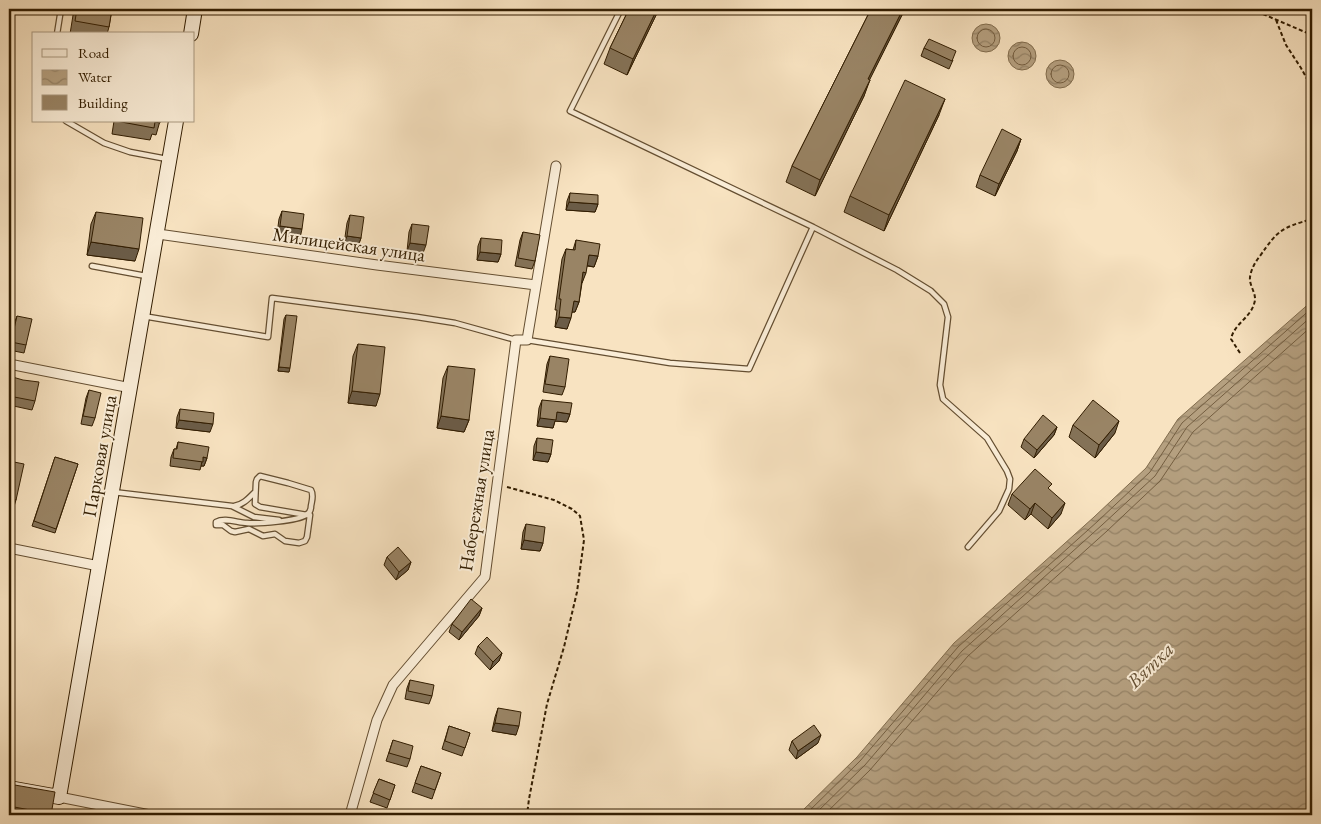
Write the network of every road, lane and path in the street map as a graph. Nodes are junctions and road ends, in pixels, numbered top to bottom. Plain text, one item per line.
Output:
1 (61, 9) edge
2 (194, 9) edge
3 (621, 9) edge
4 (1251, 9) edge
5 (1276, 20) junction
6 (57, 32) edge
7 (190, 32) edge
8 (1312, 35) edge
9 (1312, 88) edge
10 (68, 122) edge
11 (176, 122) edge
12 (170, 160) junction
13 (556, 166) dead end
14 (1312, 219) edge
15 (813, 227) junction
16 (158, 234) junction
17 (92, 266) dead end
18 (150, 277) junction
19 (536, 285) junction
20 (143, 316) junction
21 (516, 340) junction
22 (527, 340) junction
23 (1240, 353) dead end
24 (9, 364) edge
25 (130, 388) junction
26 (497, 484) junction
27 (112, 492) junction
28 (255, 492) junction
29 (255, 504) junction
30 (232, 506) junction
31 (308, 515) junction
32 (254, 517) junction
33 (284, 520) junction
34 (968, 547) dead end
35 (9, 548) edge
36 (99, 566) junction
37 (9, 788) edge
38 (59, 797) junction
39 (150, 815) edge
40 (350, 815) edge
41 (527, 815) edge

1 - 6 lane
2 - 7 street
3 - 15 lane
4 - 5 path
5 - 8 path
5 - 9 path
10 - 12 lane
11 - 12 street, Парковая улица
12 - 16 street, Парковая улица
13 - 19 street
14 - 23 path
15 - 22 lane
15 - 34 lane
16 - 18 street, Парковая улица
16 - 19 street, Милицейская улица
17 - 18 lane
18 - 20 street, Парковая улица
19 - 22 street
20 - 21 lane
20 - 25 street, Парковая улица
21 - 22 street
21 - 26 street, Набережная улица
24 - 25 street
25 - 27 street, Парковая улица
26 - 40 street, Набережная улица
26 - 41 path
27 - 30 lane
27 - 36 street, Парковая улица
28 - 29 lane
28 - 30 lane
28 - 31 lane
29 - 31 lane
29 - 32 lane
30 - 32 lane
31 - 33 lane
31 - 33 lane
32 - 33 lane
35 - 36 street
36 - 38 street, Парковая улица
37 - 38 street
38 - 39 street

